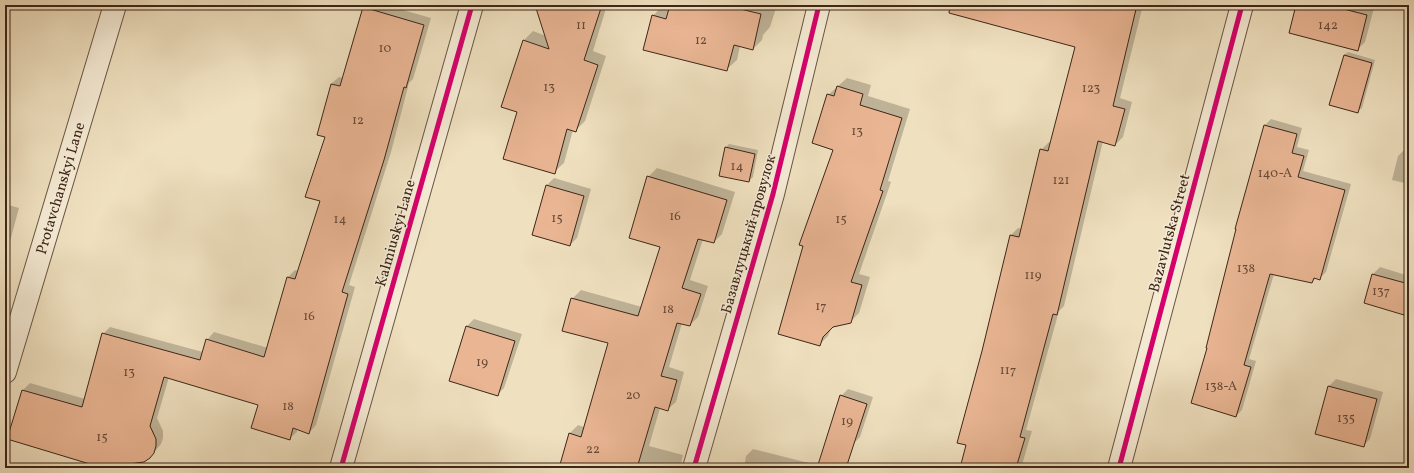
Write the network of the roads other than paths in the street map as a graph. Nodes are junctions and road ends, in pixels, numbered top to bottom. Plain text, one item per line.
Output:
1 (115, 5) edge
2 (472, 5) edge
3 (819, 5) edge
4 (1242, 5) edge
5 (5, 372) edge
6 (341, 468) edge
7 (694, 468) edge
8 (1119, 468) edge

1 - 5 street, Protavchanskyi Lane
2 - 6 street, Kalmiuskyi Lane
3 - 7 street, Базавлуцький провулок
4 - 8 street, Bazavlutska Street

